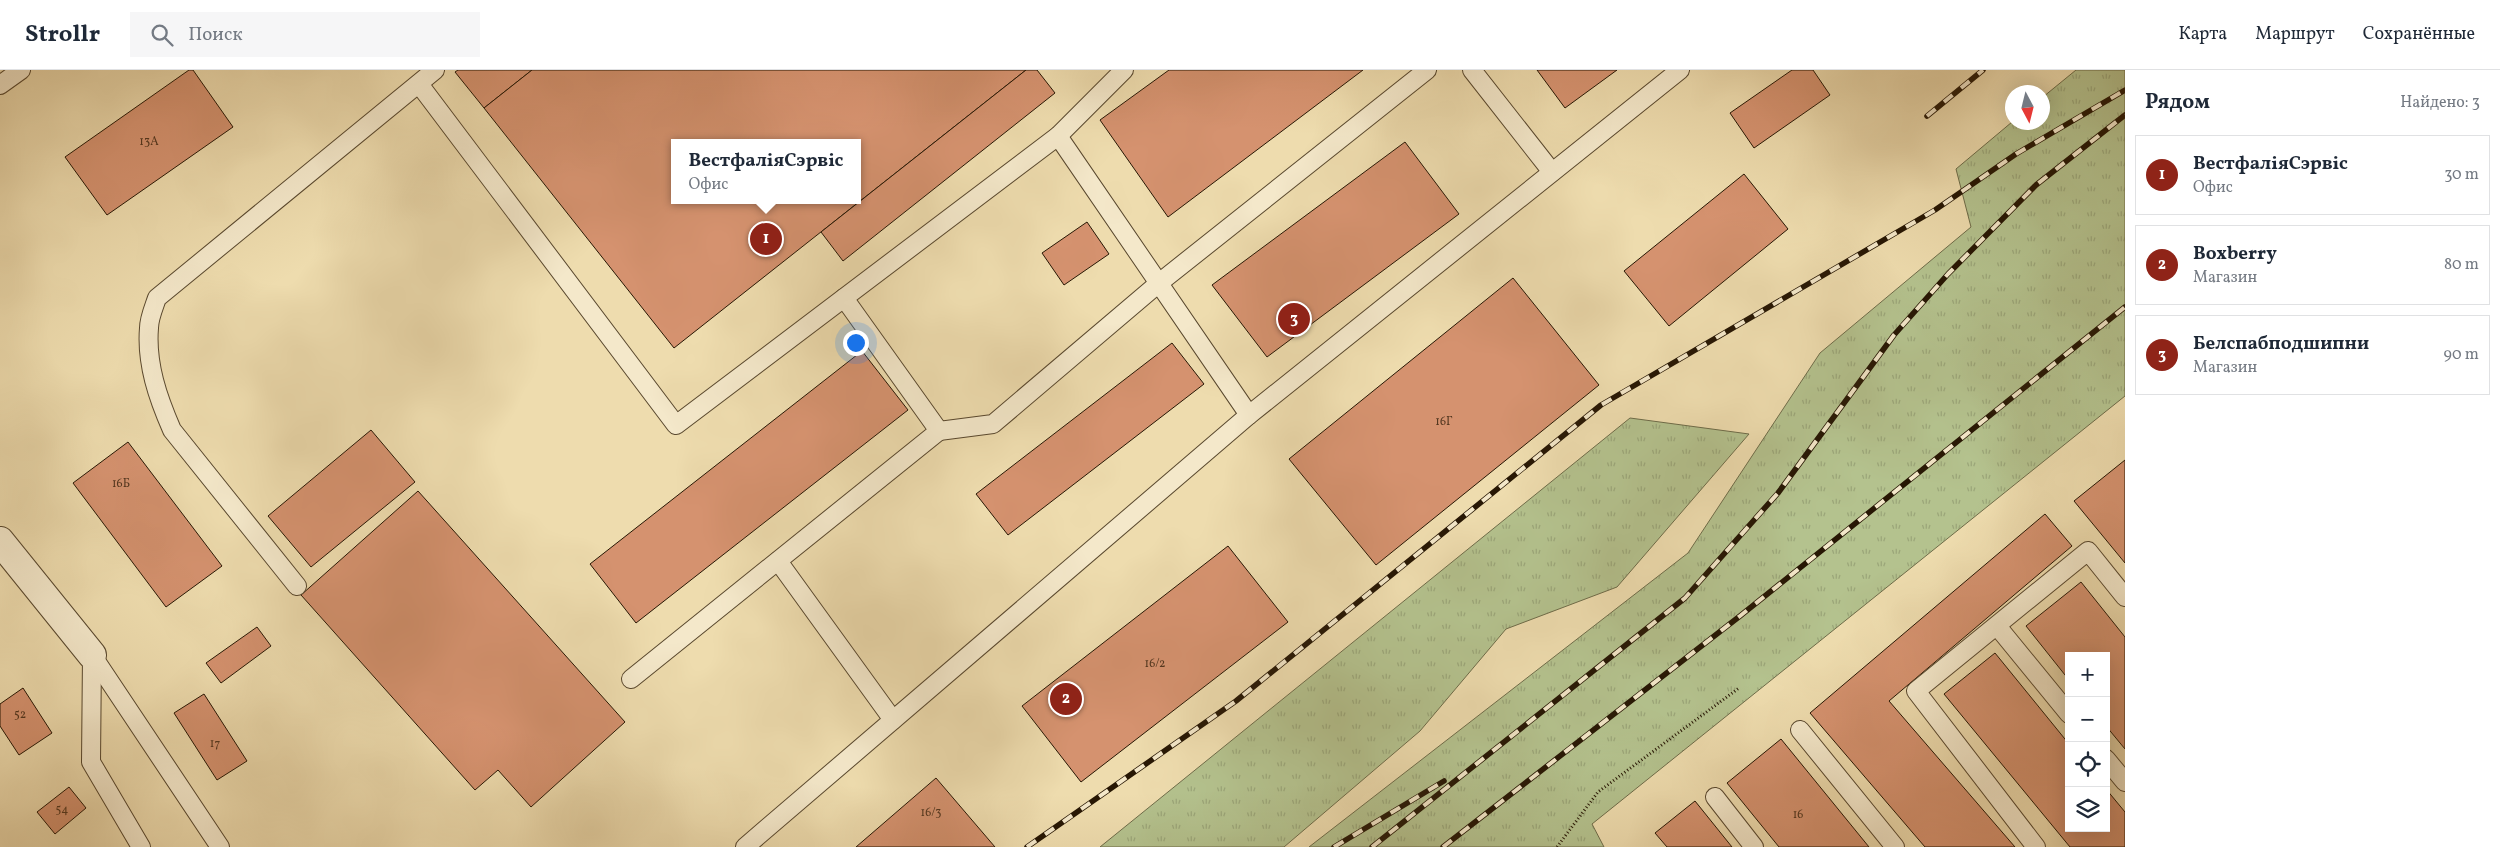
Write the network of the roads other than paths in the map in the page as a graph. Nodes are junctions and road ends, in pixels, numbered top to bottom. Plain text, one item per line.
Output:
1 (21, 70) edge
2 (435, 70) edge
3 (1124, 70) edge
4 (1427, 70) edge
5 (1472, 70) edge
6 (1680, 70) edge
7 (418, 84) junction
8 (0, 85) edge
9 (1058, 136) junction
10 (1552, 172) junction
11 (1159, 283) junction
12 (844, 298) junction
13 (1249, 415) junction
14 (939, 431) junction
15 (0, 541) edge
16 (778, 561) junction
17 (297, 586) dead end
18 (2125, 597) edge
19 (1996, 626) junction
20 (92, 655) junction
21 (631, 679) dead end
22 (2065, 709) edge
23 (893, 720) junction
24 (1800, 730) dead end
25 (2110, 764) edge
26 (2125, 782) edge
27 (1715, 797) dead end
28 (142, 847) edge
29 (220, 847) edge
30 (745, 847) edge
31 (1754, 847) edge
32 (1895, 847) edge
33 (2036, 847) edge

1 - 8 lane
2 - 7 lane
3 - 9 lane
4 - 11 lane
5 - 10 lane
6 - 10 lane
7 - 12 lane
7 - 17 lane
9 - 11 lane
9 - 12 lane
10 - 13 lane
11 - 13 lane
11 - 14 lane
12 - 14 lane
13 - 23 lane
14 - 16 lane
15 - 20 street
16 - 21 lane
16 - 23 lane
18 - 19 lane
19 - 22 lane
19 - 33 lane
20 - 28 lane
20 - 29 lane
23 - 30 lane
24 - 32 lane
25 - 26 lane
27 - 31 lane

